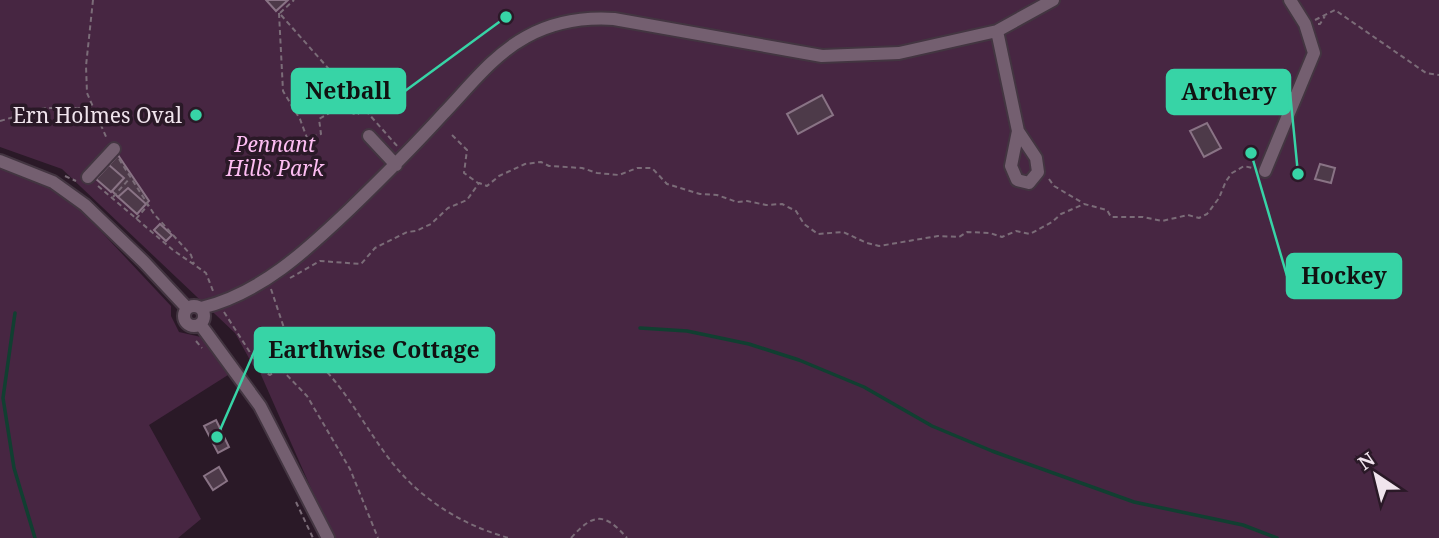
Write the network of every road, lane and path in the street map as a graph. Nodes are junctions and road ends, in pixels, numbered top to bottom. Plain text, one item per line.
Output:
1 (294, 0) edge
2 (1053, 0) edge
3 (1290, 0) edge
4 (279, 13) junction
5 (1327, 14) junction
6 (997, 31) junction
7 (1439, 75) edge
8 (92, 108) dead end
9 (364, 108) junction
10 (0, 121) edge
11 (1018, 131) dead end
12 (452, 135) dead end
13 (369, 136) dead end
14 (399, 147) dead end
15 (114, 149) dead end
16 (0, 161) edge
17 (396, 165) junction
18 (1265, 171) joint
19 (60, 174) dead end
20 (131, 178) dead end
21 (1048, 178) dead end
22 (88, 181) junction
23 (479, 183) junction
24 (112, 198) junction
25 (149, 204) dead end
26 (1084, 204) junction
27 (136, 219) junction
28 (287, 279) dead end
29 (279, 284) dead end
30 (218, 304) junction
31 (187, 308) junction
32 (201, 308) junction
33 (200, 324) junction
34 (288, 341) junction
35 (280, 368) junction
36 (328, 538) edge
37 (378, 538) edge
38 (509, 538) edge
39 (571, 538) edge
40 (627, 538) edge

1 - 4 path
2 - 6 street
3 - 18 street
4 - 9 path
4 - 9 path
5 - 5 path
5 - 7 path
6 - 11 street
6 - 17 street
8 - 10 path
9 - 14 path
12 - 23 path
13 - 17 street
15 - 22 street
16 - 31 street
17 - 30 street
18 - 26 path
19 - 22 path
20 - 24 path
21 - 26 path
22 - 24 path
23 - 26 path
23 - 28 path
24 - 27 path
25 - 27 path
27 - 30 path
29 - 34 path
30 - 32 street
30 - 35 path
31 - 32 street
31 - 33 street
32 - 33 street
33 - 36 street
34 - 35 path
34 - 38 path
35 - 37 path
39 - 40 path

